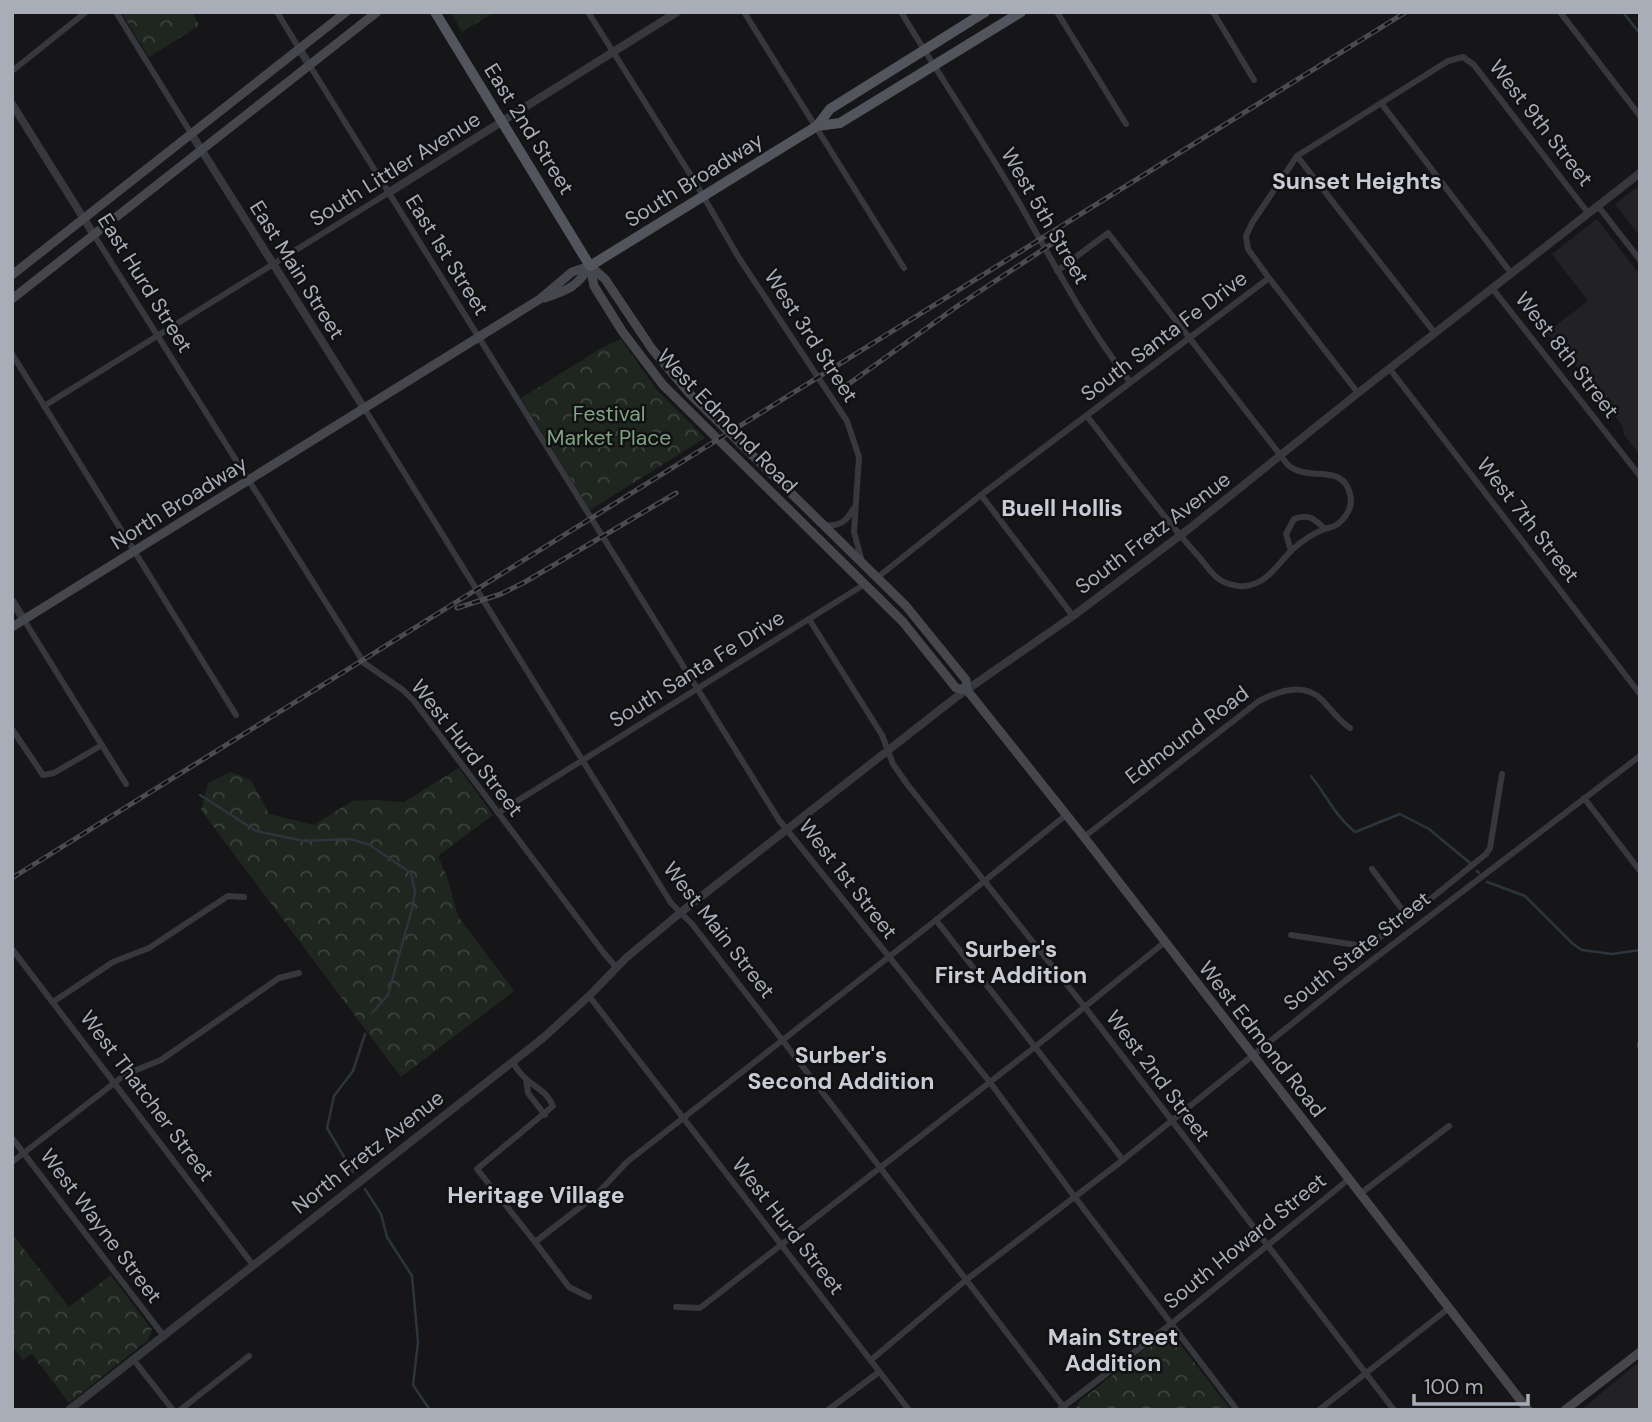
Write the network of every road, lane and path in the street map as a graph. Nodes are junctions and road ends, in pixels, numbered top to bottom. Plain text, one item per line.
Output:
1 (86, 12) edge
2 (116, 12) edge
3 (277, 12) edge
4 (346, 12) edge
5 (377, 12) edge
6 (435, 12) edge
7 (588, 12) edge
8 (677, 12) edge
9 (744, 12) edge
10 (901, 12) edge
11 (985, 12) edge
12 (1021, 12) edge
13 (1057, 12) edge
14 (1213, 12) edge
15 (1560, 12) edge
16 (300, 50) junction
17 (924, 51) junction
18 (614, 53) junction
19 (1463, 57) joint
20 (934, 65) junction
21 (310, 66) junction
22 (12, 71) edge
23 (1254, 79) dead end
24 (1381, 103) junction
25 (12, 104) edge
26 (1640, 116) edge
27 (501, 124) junction
28 (1126, 124) dead end
29 (817, 126) junction
30 (192, 135) junction
31 (202, 150) junction
32 (1297, 156) junction
33 (1640, 173) edge
34 (388, 193) junction
35 (703, 196) junction
36 (1598, 206) junction
37 (1588, 213) junction
38 (83, 219) junction
39 (94, 235) junction
40 (1640, 260) edge
41 (272, 264) junction
42 (590, 266) junction
43 (904, 268) dead end
44 (1057, 271) junction
45 (1511, 273) junction
46 (12, 275) edge
47 (1269, 278) junction
48 (1492, 288) junction
49 (12, 299) edge
50 (1434, 332) junction
51 (158, 335) junction
52 (478, 338) junction
53 (1191, 338) junction
54 (12, 354) edge
55 (1389, 368) junction
56 (1130, 382) junction
57 (1358, 393) junction
58 (44, 406) junction
59 (363, 408) junction
60 (1087, 416) junction
61 (1281, 456) junction
62 (1640, 476) edge
63 (248, 480) junction
64 (981, 495) junction
65 (855, 505) junction
66 (824, 525) junction
67 (1325, 529) junction
68 (1180, 535) junction
69 (135, 551) junction
70 (1291, 551) junction
71 (866, 565) junction
72 (878, 577) junction
73 (865, 584) junction
74 (12, 601) edge
75 (1073, 616) junction
76 (24, 620) junction
77 (809, 620) junction
78 (12, 627) edge
79 (698, 690) junction
80 (967, 690) junction
81 (1640, 694) edge
82 (236, 715) dead end
83 (1350, 727) dead end
84 (12, 729) edge
85 (102, 745) junction
86 (888, 751) junction
87 (1640, 756) edge
88 (582, 762) junction
89 (1502, 774) dead end
90 (126, 784) dead end
91 (1584, 798) junction
92 (498, 813) junction
93 (1066, 815) junction
94 (788, 829) junction
95 (1084, 836) junction
96 (1372, 869) dead end
97 (1640, 871) edge
98 (984, 880) junction
99 (1451, 883) junction
100 (1461, 892) junction
101 (244, 897) dead end
102 (680, 913) junction
103 (1412, 914) junction
104 (936, 920) junction
105 (1291, 935) dead end
106 (1165, 942) junction
107 (12, 949) edge
108 (888, 958) junction
109 (617, 967) junction
110 (299, 973) dead end
111 (589, 996) junction
112 (53, 1002) junction
113 (1083, 1006) junction
114 (783, 1041) junction
115 (1035, 1047) junction
116 (1253, 1056) junction
117 (512, 1062) junction
118 (526, 1079) junction
119 (989, 1082) junction
120 (114, 1083) junction
121 (545, 1115) junction
122 (683, 1119) junction
123 (1170, 1121) junction
124 (1449, 1126) dead end
125 (12, 1139) edge
126 (24, 1154) junction
127 (1123, 1160) junction
128 (12, 1162) edge
129 (880, 1168) junction
130 (1349, 1179) junction
131 (1360, 1194) junction
132 (1073, 1196) junction
133 (535, 1242) junction
134 (1267, 1245) junction
135 (781, 1246) junction
136 (253, 1265) junction
137 (966, 1280) junction
138 (589, 1297) dead end
139 (676, 1307) dead end
140 (1449, 1308) junction
141 (1171, 1324) junction
142 (163, 1335) junction
143 (1640, 1352) edge
144 (249, 1356) dead end
145 (133, 1359) junction
146 (871, 1360) junction
147 (880, 1371) junction
148 (1366, 1372) junction
149 (1063, 1409) edge
150 (69, 1410) edge
151 (173, 1410) edge
152 (180, 1410) edge
153 (828, 1410) edge
154 (909, 1410) edge
155 (1237, 1410) edge
156 (1319, 1410) edge
157 (1394, 1410) edge
158 (1528, 1410) edge
159 (1565, 1410) edge

1 - 22 street
2 - 30 street
3 - 16 street, East 1st Street
4 - 16 main road
5 - 21 main road
6 - 27 main road, East 2nd Street
7 - 18 street, West 3rd Street
8 - 18 street, South Littler Avenue
9 - 29 street
10 - 17 street, West 5th Street
11 - 17 main road, South Broadway
12 - 20 main road, South Broadway
13 - 28 street
14 - 23 street
15 - 26 street
16 - 21 street, East 1st Street
16 - 30 main road
17 - 20 street, West 5th Street
17 - 29 main road, South Broadway
18 - 27 street, South Littler Avenue
18 - 35 street, West 3rd Street
19 - 24 street, South Santa Fe Drive
19 - 37 street, West 9th Street
20 - 29 main road, South Broadway
20 - 44 street, West 5th Street
21 - 31 main road
21 - 34 street, East 1st Street
24 - 32 street, South Santa Fe Drive
24 - 45 street, West 8th Street
25 - 38 street, East Hurd Street
27 - 34 street, South Littler Avenue
27 - 42 main road, East 2nd Street
29 - 35 main road, South Broadway
29 - 43 street
30 - 31 street, East Main Street
30 - 38 main road
31 - 39 main road
31 - 41 street, East Main Street
32 - 47 street, South Santa Fe Drive
32 - 50 street
33 - 36 street, South Fretz Avenue
34 - 41 street, South Littler Avenue
34 - 52 street, East 1st Street
35 - 42 main road, South Broadway
35 - 65 street, West 3rd Street
36 - 37 street, South Fretz Avenue
36 - 40 street, West 9th Street
37 - 45 street, South Fretz Avenue
38 - 39 street, East Hurd Street
38 - 46 main road
39 - 49 main road
39 - 51 street, East Hurd Street
41 - 51 street, South Littler Avenue
41 - 59 street, East Main Street
42 - 52 main road, South Broadway
42 - 66 main road, West Edmond Road
42 - 73 main road, West Edmond Road
44 - 53 street
44 - 56 street, West 5th Street
45 - 48 street, South Fretz Avenue
47 - 53 street, South Santa Fe Drive
47 - 57 street
48 - 50 street, South Fretz Avenue
48 - 62 street, West 8th Street
50 - 55 street, South Fretz Avenue
51 - 58 street, South Littler Avenue
51 - 63 street, East Hurd Street
52 - 59 main road, South Broadway
52 - 79 street, West 1st Street
53 - 56 street, South Santa Fe Drive
53 - 61 street
54 - 58 street
55 - 57 street, South Fretz Avenue
55 - 81 street, West 7th Street
56 - 60 street, South Santa Fe Drive
57 - 61 street, South Fretz Avenue
58 - 69 street
59 - 63 main road, North Broadway
59 - 88 street, West Main Street
60 - 64 street, South Santa Fe Drive
60 - 68 street
61 - 67 street
61 - 68 street, South Fretz Avenue
63 - 69 main road, North Broadway
63 - 92 street, West Hurd Street
64 - 72 street, South Santa Fe Drive
64 - 75 street
65 - 66 street
65 - 71 street, West 3rd Street
66 - 71 main road, West Edmond Road
67 - 70 street
67 - 70 street
68 - 70 street
68 - 75 street, South Fretz Avenue
69 - 76 main road, North Broadway
69 - 82 street
71 - 72 main road, West Edmond Road
72 - 80 main road, West Edmond Road
73 - 77 street, South Santa Fe Drive
73 - 80 main road, West Edmond Road
74 - 76 street
75 - 80 street, South Fretz Avenue
76 - 78 main road, North Broadway
76 - 85 street
77 - 79 street, South Santa Fe Drive
77 - 86 street, West 2nd Street
79 - 88 street, South Santa Fe Drive
79 - 94 street, West 1st Street
80 - 86 street, South Fretz Avenue
80 - 93 main road, West Edmond Road
83 - 95 street, Edmound Road
84 - 85 street
85 - 90 street
86 - 94 street, South Fretz Avenue
86 - 98 street, West 2nd Street
87 - 91 street, South State Street
88 - 92 street, South Santa Fe Drive
88 - 102 street, West Main Street
89 - 99 street
91 - 97 street
91 - 100 street, South State Street
92 - 109 street, West Hurd Street
93 - 95 main road, West Edmond Road
93 - 98 street
94 - 102 street, South Fretz Avenue
94 - 108 street, West 1st Street
95 - 106 main road, West Edmond Road
96 - 103 street
98 - 104 street
98 - 113 street, West 2nd Street
99 - 100 street
99 - 103 street
100 - 116 street, South State Street
101 - 112 street
102 - 109 street, North Fretz Avenue
102 - 114 street, West Main Street
103 - 105 street
104 - 108 street
104 - 115 street
106 - 113 street
106 - 116 main road, West Edmond Road
107 - 112 street, West Thatcher Street
108 - 114 street
108 - 119 street, West 1st Street
109 - 111 street, North Fretz Avenue
110 - 120 street
111 - 117 street, North Fretz Avenue
111 - 122 street, West Hurd Street
112 - 120 street, West Thatcher Street
113 - 115 street
113 - 123 street, West 2nd Street
114 - 122 street
114 - 129 street, West Main Street
115 - 119 street
115 - 127 street
116 - 123 street, South State Street
116 - 130 main road, West Edmond Road
117 - 118 street
117 - 136 street, North Fretz Avenue
118 - 121 street
118 - 121 street
119 - 129 street
119 - 132 street, West 1st Street
120 - 126 street
120 - 136 street, West Thatcher Street
121 - 133 street
122 - 133 street
122 - 135 street, West Hurd Street
123 - 127 street, South State Street
123 - 134 street, West 2nd Street
124 - 131 street, South Howard Street
125 - 126 street, West Wayne Street
126 - 128 street
126 - 142 street, West Wayne Street
127 - 132 street, South State Street
129 - 135 street
129 - 137 street, West Main Street
130 - 131 main road, West Edmond Road
130 - 134 street, South Howard Street
131 - 140 main road, West Edmond Road
132 - 137 street, South State Street
132 - 141 street, West 1st Street
133 - 138 street
134 - 141 street, South Howard Street
134 - 148 street, West 2nd Street
135 - 139 street
135 - 146 street, West Hurd Street
136 - 142 street, North Fretz Avenue
137 - 146 street, South State Street
137 - 149 street, West Main Street
140 - 148 street
140 - 158 main road, West Edmond Road
141 - 149 street, South Howard Street
141 - 155 street, West 1st Street
142 - 145 street, North Fretz Avenue
143 - 159 main road
144 - 152 street
145 - 150 street, North Fretz Avenue
145 - 151 street
146 - 147 street, West Hurd Street
147 - 153 street
147 - 154 street, West Hurd Street
148 - 156 street
148 - 157 street, West 2nd Street

